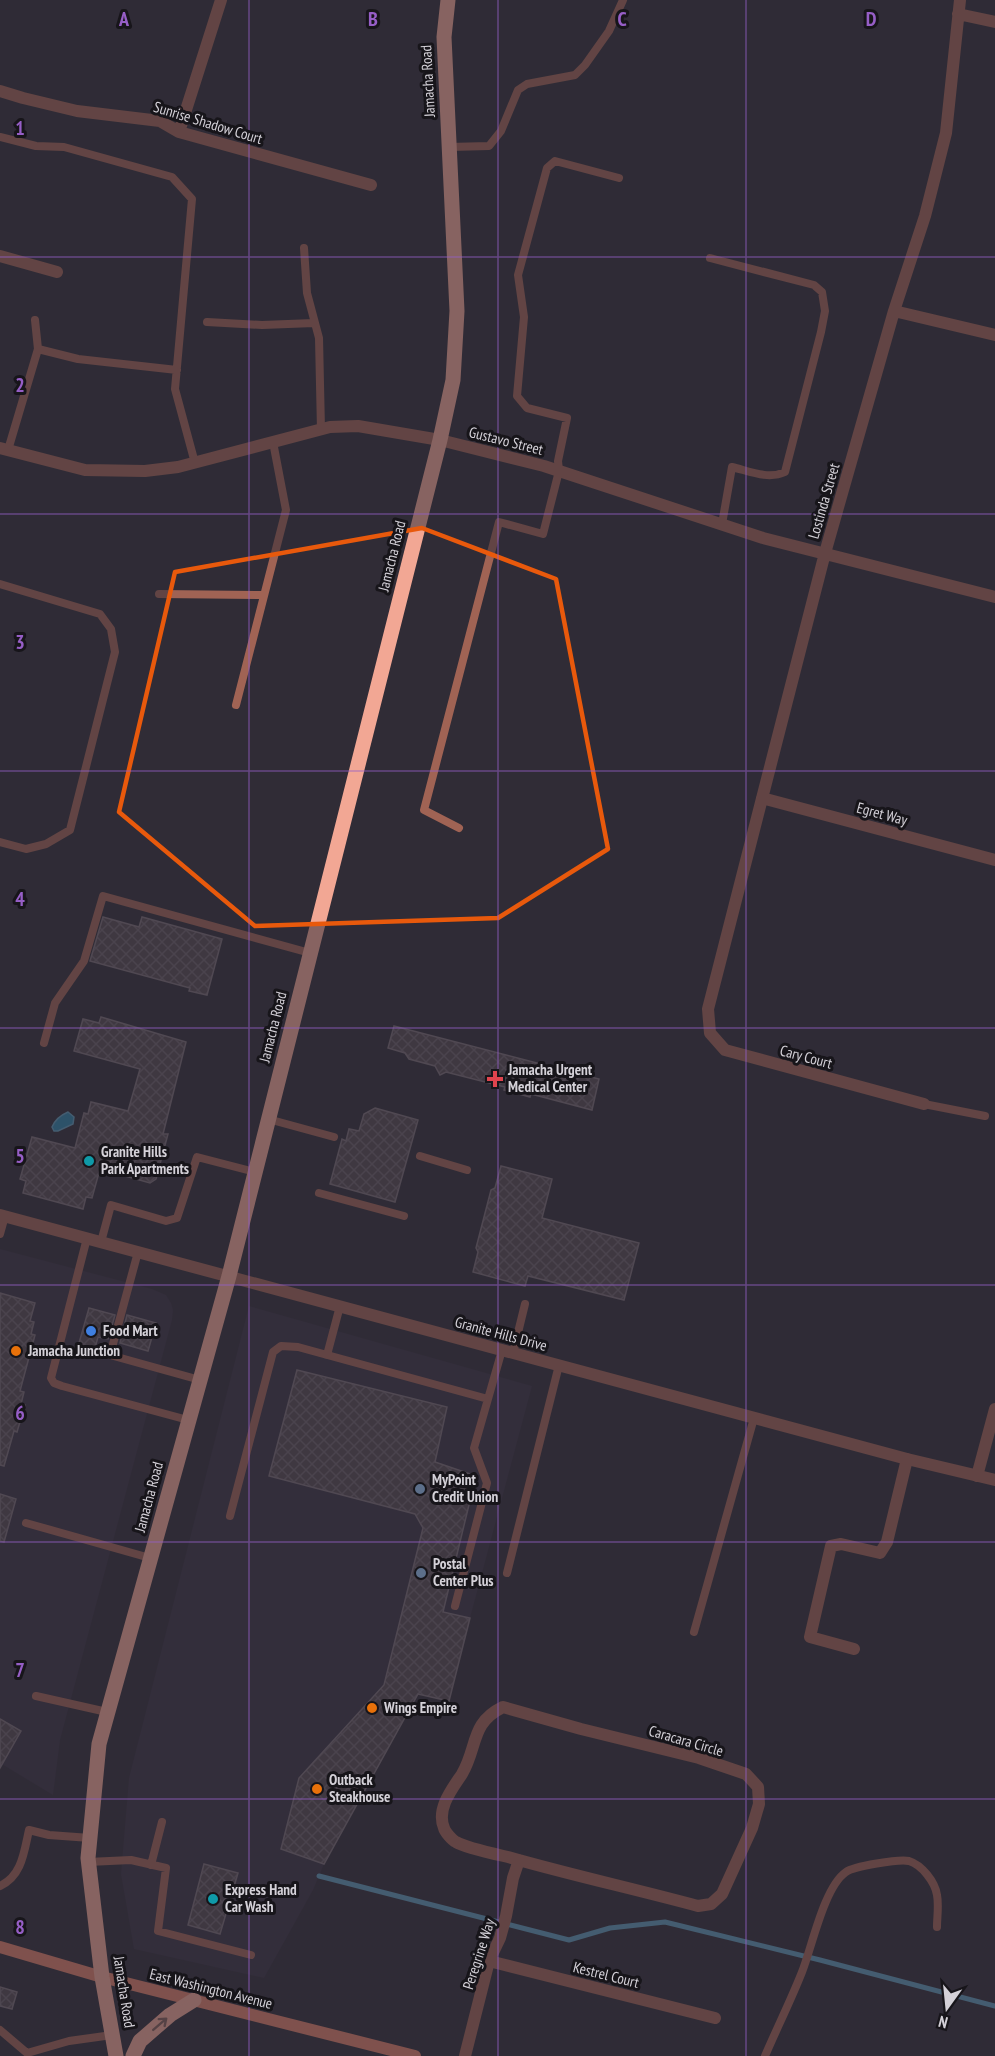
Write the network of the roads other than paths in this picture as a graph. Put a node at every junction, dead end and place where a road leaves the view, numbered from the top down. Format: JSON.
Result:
{"nodes":[{"id":1,"x":221,"y":0,"type":"edge"},
{"id":2,"x":448,"y":0,"type":"edge"},
{"id":3,"x":622,"y":0,"type":"edge"},
{"id":4,"x":960,"y":0,"type":"edge"},
{"id":5,"x":958,"y":14,"type":"junction"},
{"id":6,"x":995,"y":22,"type":"edge"},
{"id":7,"x":0,"y":91,"type":"edge"},
{"id":8,"x":179,"y":132,"type":"junction"},
{"id":9,"x":0,"y":137,"type":"edge"},
{"id":10,"x":449,"y":147,"type":"junction"},
{"id":11,"x":619,"y":178,"type":"dead end"},
{"id":12,"x":371,"y":185,"type":"dead end"},
{"id":13,"x":304,"y":248,"type":"dead end"},
{"id":14,"x":0,"y":256,"type":"edge"},
{"id":15,"x":710,"y":258,"type":"dead end"},
{"id":16,"x":57,"y":272,"type":"dead end"},
{"id":17,"x":894,"y":311,"type":"junction"},
{"id":18,"x":35,"y":320,"type":"dead end"},
{"id":19,"x":207,"y":322,"type":"dead end"},
{"id":20,"x":314,"y":323,"type":"junction"},
{"id":21,"x":995,"y":335,"type":"edge"},
{"id":22,"x":38,"y":349,"type":"junction"},
{"id":23,"x":177,"y":370,"type":"junction"},
{"id":24,"x":321,"y":430,"type":"junction"},
{"id":25,"x":440,"y":440,"type":"junction"},
{"id":26,"x":273,"y":442,"type":"junction"},
{"id":27,"x":4,"y":449,"type":"edge"},
{"id":28,"x":195,"y":463,"type":"junction"},
{"id":29,"x":559,"y":471,"type":"junction"},
{"id":30,"x":722,"y":524,"type":"junction"},
{"id":31,"x":825,"y":553,"type":"junction"},
{"id":32,"x":0,"y":584,"type":"edge"},
{"id":33,"x":159,"y":594,"type":"dead end"},
{"id":34,"x":264,"y":595,"type":"junction"},
{"id":35,"x":995,"y":597,"type":"edge"},
{"id":36,"x":236,"y":705,"type":"dead end"},
{"id":37,"x":762,"y":798,"type":"junction"},
{"id":38,"x":459,"y":828,"type":"dead end"},
{"id":39,"x":0,"y":842,"type":"edge"},
{"id":40,"x":995,"y":860,"type":"edge"},
{"id":41,"x":310,"y":953,"type":"junction"},
{"id":42,"x":708,"y":1009,"type":"joint"},
{"id":43,"x":44,"y":1043,"type":"dead end"},
{"id":44,"x":924,"y":1104,"type":"joint"},
{"id":45,"x":985,"y":1116,"type":"dead end"},
{"id":46,"x":268,"y":1119,"type":"junction"},
{"id":47,"x":334,"y":1137,"type":"dead end"},
{"id":48,"x":420,"y":1156,"type":"dead end"},
{"id":49,"x":467,"y":1170,"type":"dead end"},
{"id":50,"x":255,"y":1172,"type":"junction"},
{"id":51,"x":319,"y":1193,"type":"dead end"},
{"id":52,"x":2,"y":1216,"type":"edge"},
{"id":53,"x":404,"y":1216,"type":"dead end"},
{"id":54,"x":0,"y":1234,"type":"edge"},
{"id":55,"x":87,"y":1238,"type":"junction"},
{"id":56,"x":101,"y":1242,"type":"junction"},
{"id":57,"x":138,"y":1252,"type":"junction"},
{"id":58,"x":229,"y":1276,"type":"junction"},
{"id":59,"x":525,"y":1304,"type":"dead end"},
{"id":60,"x":340,"y":1306,"type":"junction"},
{"id":61,"x":507,"y":1351,"type":"junction"},
{"id":62,"x":327,"y":1355,"type":"junction"},
{"id":63,"x":559,"y":1365,"type":"junction"},
{"id":64,"x":200,"y":1380,"type":"junction"},
{"id":65,"x":488,"y":1399,"type":"junction"},
{"id":66,"x":995,"y":1408,"type":"edge"},
{"id":67,"x":754,"y":1418,"type":"junction"},
{"id":68,"x":189,"y":1420,"type":"junction"},
{"id":69,"x":907,"y":1459,"type":"junction"},
{"id":70,"x":978,"y":1476,"type":"junction"},
{"id":71,"x":995,"y":1480,"type":"edge"},
{"id":72,"x":230,"y":1516,"type":"dead end"},
{"id":73,"x":26,"y":1523,"type":"dead end"},
{"id":74,"x":150,"y":1558,"type":"junction"},
{"id":75,"x":507,"y":1573,"type":"dead end"},
{"id":76,"x":455,"y":1606,"type":"dead end"},
{"id":77,"x":694,"y":1632,"type":"dead end"},
{"id":78,"x":854,"y":1649,"type":"dead end"},
{"id":79,"x":36,"y":1696,"type":"dead end"},
{"id":80,"x":107,"y":1712,"type":"junction"},
{"id":81,"x":162,"y":1822,"type":"dead end"},
{"id":82,"x":90,"y":1838,"type":"junction"},
{"id":83,"x":519,"y":1860,"type":"junction"},
{"id":84,"x":88,"y":1862,"type":"junction"},
{"id":85,"x":151,"y":1865,"type":"junction"},
{"id":86,"x":0,"y":1886,"type":"edge"},
{"id":87,"x":937,"y":1928,"type":"dead end"},
{"id":88,"x":0,"y":1947,"type":"edge"},
{"id":89,"x":251,"y":1955,"type":"dead end"},
{"id":90,"x":489,"y":1961,"type":"junction"},
{"id":91,"x":102,"y":1977,"type":"junction"},
{"id":92,"x":194,"y":2000,"type":"junction"},
{"id":93,"x":715,"y":2018,"type":"dead end"},
{"id":94,"x":0,"y":2030,"type":"edge"},
{"id":95,"x":112,"y":2035,"type":"junction"},
{"id":96,"x":27,"y":2055,"type":"edge"},
{"id":97,"x":116,"y":2056,"type":"edge"},
{"id":98,"x":133,"y":2056,"type":"edge"},
{"id":99,"x":415,"y":2056,"type":"edge"},
{"id":100,"x":465,"y":2056,"type":"edge"},
{"id":101,"x":765,"y":2056,"type":"edge"}],
"edges":[{"from":1,"to":8,"type":"street"},
{"from":2,"to":10,"type":"main road","name":"Jamacha Road"},
{"from":3,"to":10,"type":"lane"},
{"from":4,"to":5,"type":"street","name":"Lostinda Street"},
{"from":5,"to":6,"type":"street"},
{"from":5,"to":17,"type":"street","name":"Lostinda Street"},
{"from":7,"to":8,"type":"street","name":"Sunrise Shadow Court"},
{"from":8,"to":12,"type":"street","name":"Sunrise Shadow Court"},
{"from":9,"to":23,"type":"lane"},
{"from":10,"to":25,"type":"main road","name":"Jamacha Road"},
{"from":11,"to":29,"type":"lane"},
{"from":13,"to":20,"type":"lane"},
{"from":14,"to":16,"type":"street"},
{"from":15,"to":30,"type":"lane"},
{"from":17,"to":21,"type":"street"},
{"from":17,"to":31,"type":"street","name":"Lostinda Street"},
{"from":18,"to":22,"type":"lane"},
{"from":19,"to":20,"type":"lane"},
{"from":20,"to":24,"type":"lane"},
{"from":22,"to":23,"type":"lane"},
{"from":22,"to":27,"type":"lane"},
{"from":23,"to":28,"type":"lane"},
{"from":24,"to":25,"type":"street","name":"Gustavo Street"},
{"from":24,"to":26,"type":"street","name":"Gustavo Street"},
{"from":25,"to":29,"type":"street","name":"Gustavo Street"},
{"from":25,"to":41,"type":"main road","name":"Jamacha Road"},
{"from":26,"to":28,"type":"street","name":"Gustavo Street"},
{"from":26,"to":34,"type":"lane"},
{"from":27,"to":28,"type":"street","name":"Gustavo Street"},
{"from":29,"to":30,"type":"street","name":"Gustavo Street"},
{"from":29,"to":38,"type":"lane"},
{"from":30,"to":31,"type":"street","name":"Gustavo Street"},
{"from":31,"to":35,"type":"street","name":"Gustavo Street"},
{"from":31,"to":37,"type":"street","name":"Lostinda Street"},
{"from":32,"to":39,"type":"lane"},
{"from":33,"to":34,"type":"lane"},
{"from":34,"to":36,"type":"lane"},
{"from":37,"to":40,"type":"street","name":"Egret Way"},
{"from":37,"to":42,"type":"street","name":"Lostinda Street"},
{"from":41,"to":43,"type":"lane"},
{"from":41,"to":46,"type":"main road","name":"Jamacha Road"},
{"from":42,"to":44,"type":"street","name":"Cary Court"},
{"from":44,"to":45,"type":"lane"},
{"from":46,"to":47,"type":"lane"},
{"from":46,"to":50,"type":"main road","name":"Jamacha Road"},
{"from":48,"to":49,"type":"lane"},
{"from":50,"to":56,"type":"lane"},
{"from":50,"to":58,"type":"main road","name":"Jamacha Road"},
{"from":51,"to":53,"type":"lane"},
{"from":52,"to":54,"type":"lane"},
{"from":52,"to":55,"type":"street","name":"Granite Hills Drive"},
{"from":55,"to":56,"type":"street","name":"Granite Hills Drive"},
{"from":55,"to":68,"type":"lane"},
{"from":56,"to":57,"type":"street","name":"Granite Hills Drive"},
{"from":57,"to":58,"type":"street","name":"Granite Hills Drive"},
{"from":57,"to":64,"type":"lane"},
{"from":58,"to":60,"type":"street","name":"Granite Hills Drive"},
{"from":58,"to":64,"type":"main road","name":"Jamacha Road"},
{"from":59,"to":61,"type":"lane"},
{"from":60,"to":61,"type":"street","name":"Granite Hills Drive"},
{"from":60,"to":62,"type":"lane"},
{"from":61,"to":63,"type":"street","name":"Granite Hills Drive"},
{"from":61,"to":65,"type":"lane"},
{"from":62,"to":65,"type":"lane"},
{"from":62,"to":72,"type":"lane"},
{"from":63,"to":67,"type":"street","name":"Granite Hills Drive"},
{"from":63,"to":75,"type":"lane"},
{"from":64,"to":68,"type":"main road","name":"Jamacha Road"},
{"from":65,"to":76,"type":"lane"},
{"from":66,"to":70,"type":"street"},
{"from":67,"to":69,"type":"street","name":"Granite Hills Drive"},
{"from":67,"to":77,"type":"lane"},
{"from":68,"to":74,"type":"main road","name":"Jamacha Road"},
{"from":69,"to":70,"type":"street","name":"Granite Hills Drive"},
{"from":69,"to":78,"type":"street"},
{"from":70,"to":71,"type":"street","name":"Granite Hills Drive"},
{"from":73,"to":74,"type":"lane"},
{"from":74,"to":80,"type":"main road","name":"Jamacha Road"},
{"from":79,"to":80,"type":"lane"},
{"from":80,"to":82,"type":"main road","name":"Jamacha Road"},
{"from":81,"to":85,"type":"lane"},
{"from":82,"to":84,"type":"main road","name":"Jamacha Road"},
{"from":82,"to":86,"type":"lane"},
{"from":83,"to":83,"type":"street","name":"Caracara Circle"},
{"from":83,"to":90,"type":"street","name":"Peregrine Way"},
{"from":84,"to":85,"type":"lane"},
{"from":84,"to":91,"type":"main road","name":"Jamacha Road"},
{"from":85,"to":89,"type":"lane"},
{"from":87,"to":101,"type":"lane"},
{"from":88,"to":91,"type":"main road","name":"East Washington Avenue"},
{"from":90,"to":93,"type":"street","name":"Kestrel Court"},
{"from":90,"to":100,"type":"street","name":"Peregrine Way"},
{"from":91,"to":92,"type":"main road","name":"East Washington Avenue"},
{"from":91,"to":95,"type":"main road","name":"Jamacha Road"},
{"from":98,"to":92,"type":"main road","one_way":true},
{"from":92,"to":99,"type":"main road","name":"East Washington Avenue"},
{"from":94,"to":96,"type":"lane"},
{"from":95,"to":96,"type":"lane"},
{"from":95,"to":97,"type":"main road","name":"Jamacha Road"}]}
